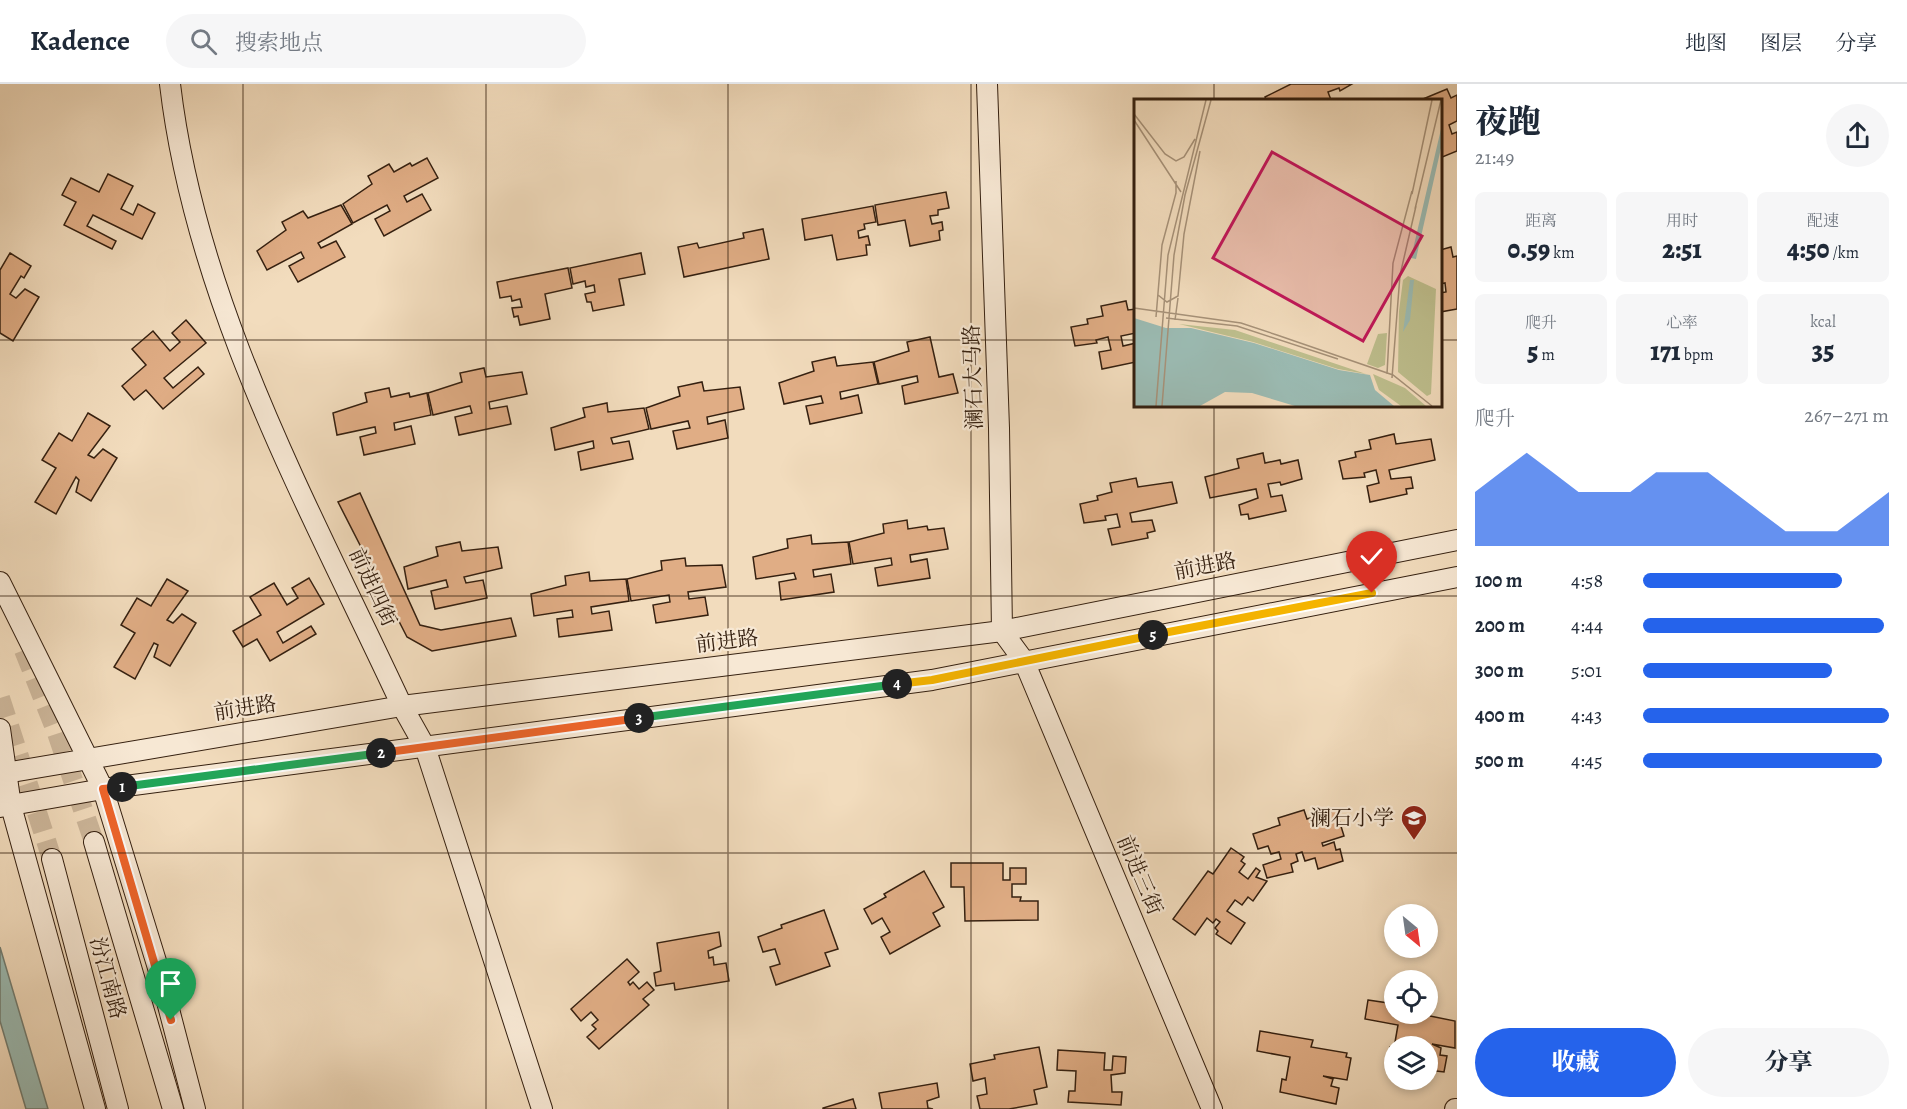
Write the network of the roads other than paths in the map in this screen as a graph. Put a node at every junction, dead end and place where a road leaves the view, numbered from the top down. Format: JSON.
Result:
{"nodes":[{"id":1,"x":170,"y":84,"type":"edge"},
{"id":2,"x":987,"y":84,"type":"edge"},
{"id":3,"x":1457,"y":540,"type":"edge"},
{"id":4,"x":1457,"y":577,"type":"edge"},
{"id":5,"x":0,"y":582,"type":"edge"},
{"id":6,"x":1002,"y":631,"type":"junction"},
{"id":7,"x":1024,"y":660,"type":"junction"},
{"id":8,"x":402,"y":706,"type":"junction"},
{"id":9,"x":0,"y":729,"type":"edge"},
{"id":10,"x":425,"y":747,"type":"junction"},
{"id":11,"x":89,"y":758,"type":"junction"},
{"id":12,"x":4,"y":773,"type":"edge"},
{"id":13,"x":103,"y":789,"type":"junction"},
{"id":14,"x":5,"y":806,"type":"edge"},
{"id":15,"x":94,"y":842,"type":"tunnel mouth"},
{"id":16,"x":52,"y":859,"type":"tunnel mouth"},
{"id":17,"x":95,"y":1109,"type":"edge"},
{"id":18,"x":118,"y":1109,"type":"edge"},
{"id":19,"x":173,"y":1109,"type":"edge"},
{"id":20,"x":195,"y":1109,"type":"edge"},
{"id":21,"x":542,"y":1109,"type":"edge"},
{"id":22,"x":1212,"y":1109,"type":"edge"}],
"edges":[{"from":1,"to":8,"type":"street","name":"前进四街"},
{"from":2,"to":6,"type":"street","name":"澜石大马路"},
{"from":3,"to":6,"type":"street","name":"前进路"},
{"from":4,"to":7,"type":"street"},
{"from":5,"to":11,"type":"street"},
{"from":6,"to":7,"type":"street"},
{"from":6,"to":8,"type":"street","name":"前进路"},
{"from":7,"to":10,"type":"street"},
{"from":7,"to":22,"type":"street","name":"前进三街"},
{"from":8,"to":10,"type":"street","name":"前进四街"},
{"from":8,"to":11,"type":"street","name":"前进路"},
{"from":9,"to":12,"type":"street"},
{"from":10,"to":13,"type":"street"},
{"from":10,"to":21,"type":"street","name":"前进四街"},
{"from":11,"to":12,"type":"street","name":"前进路"},
{"from":11,"to":13,"type":"street"},
{"from":12,"to":14,"type":"street"},
{"from":13,"to":14,"type":"street"},
{"from":13,"to":20,"type":"street"},
{"from":14,"to":17,"type":"street"},
{"from":15,"to":19,"type":"street","name":"汾江南路"},
{"from":16,"to":18,"type":"street","name":"汾江南路"}]}
